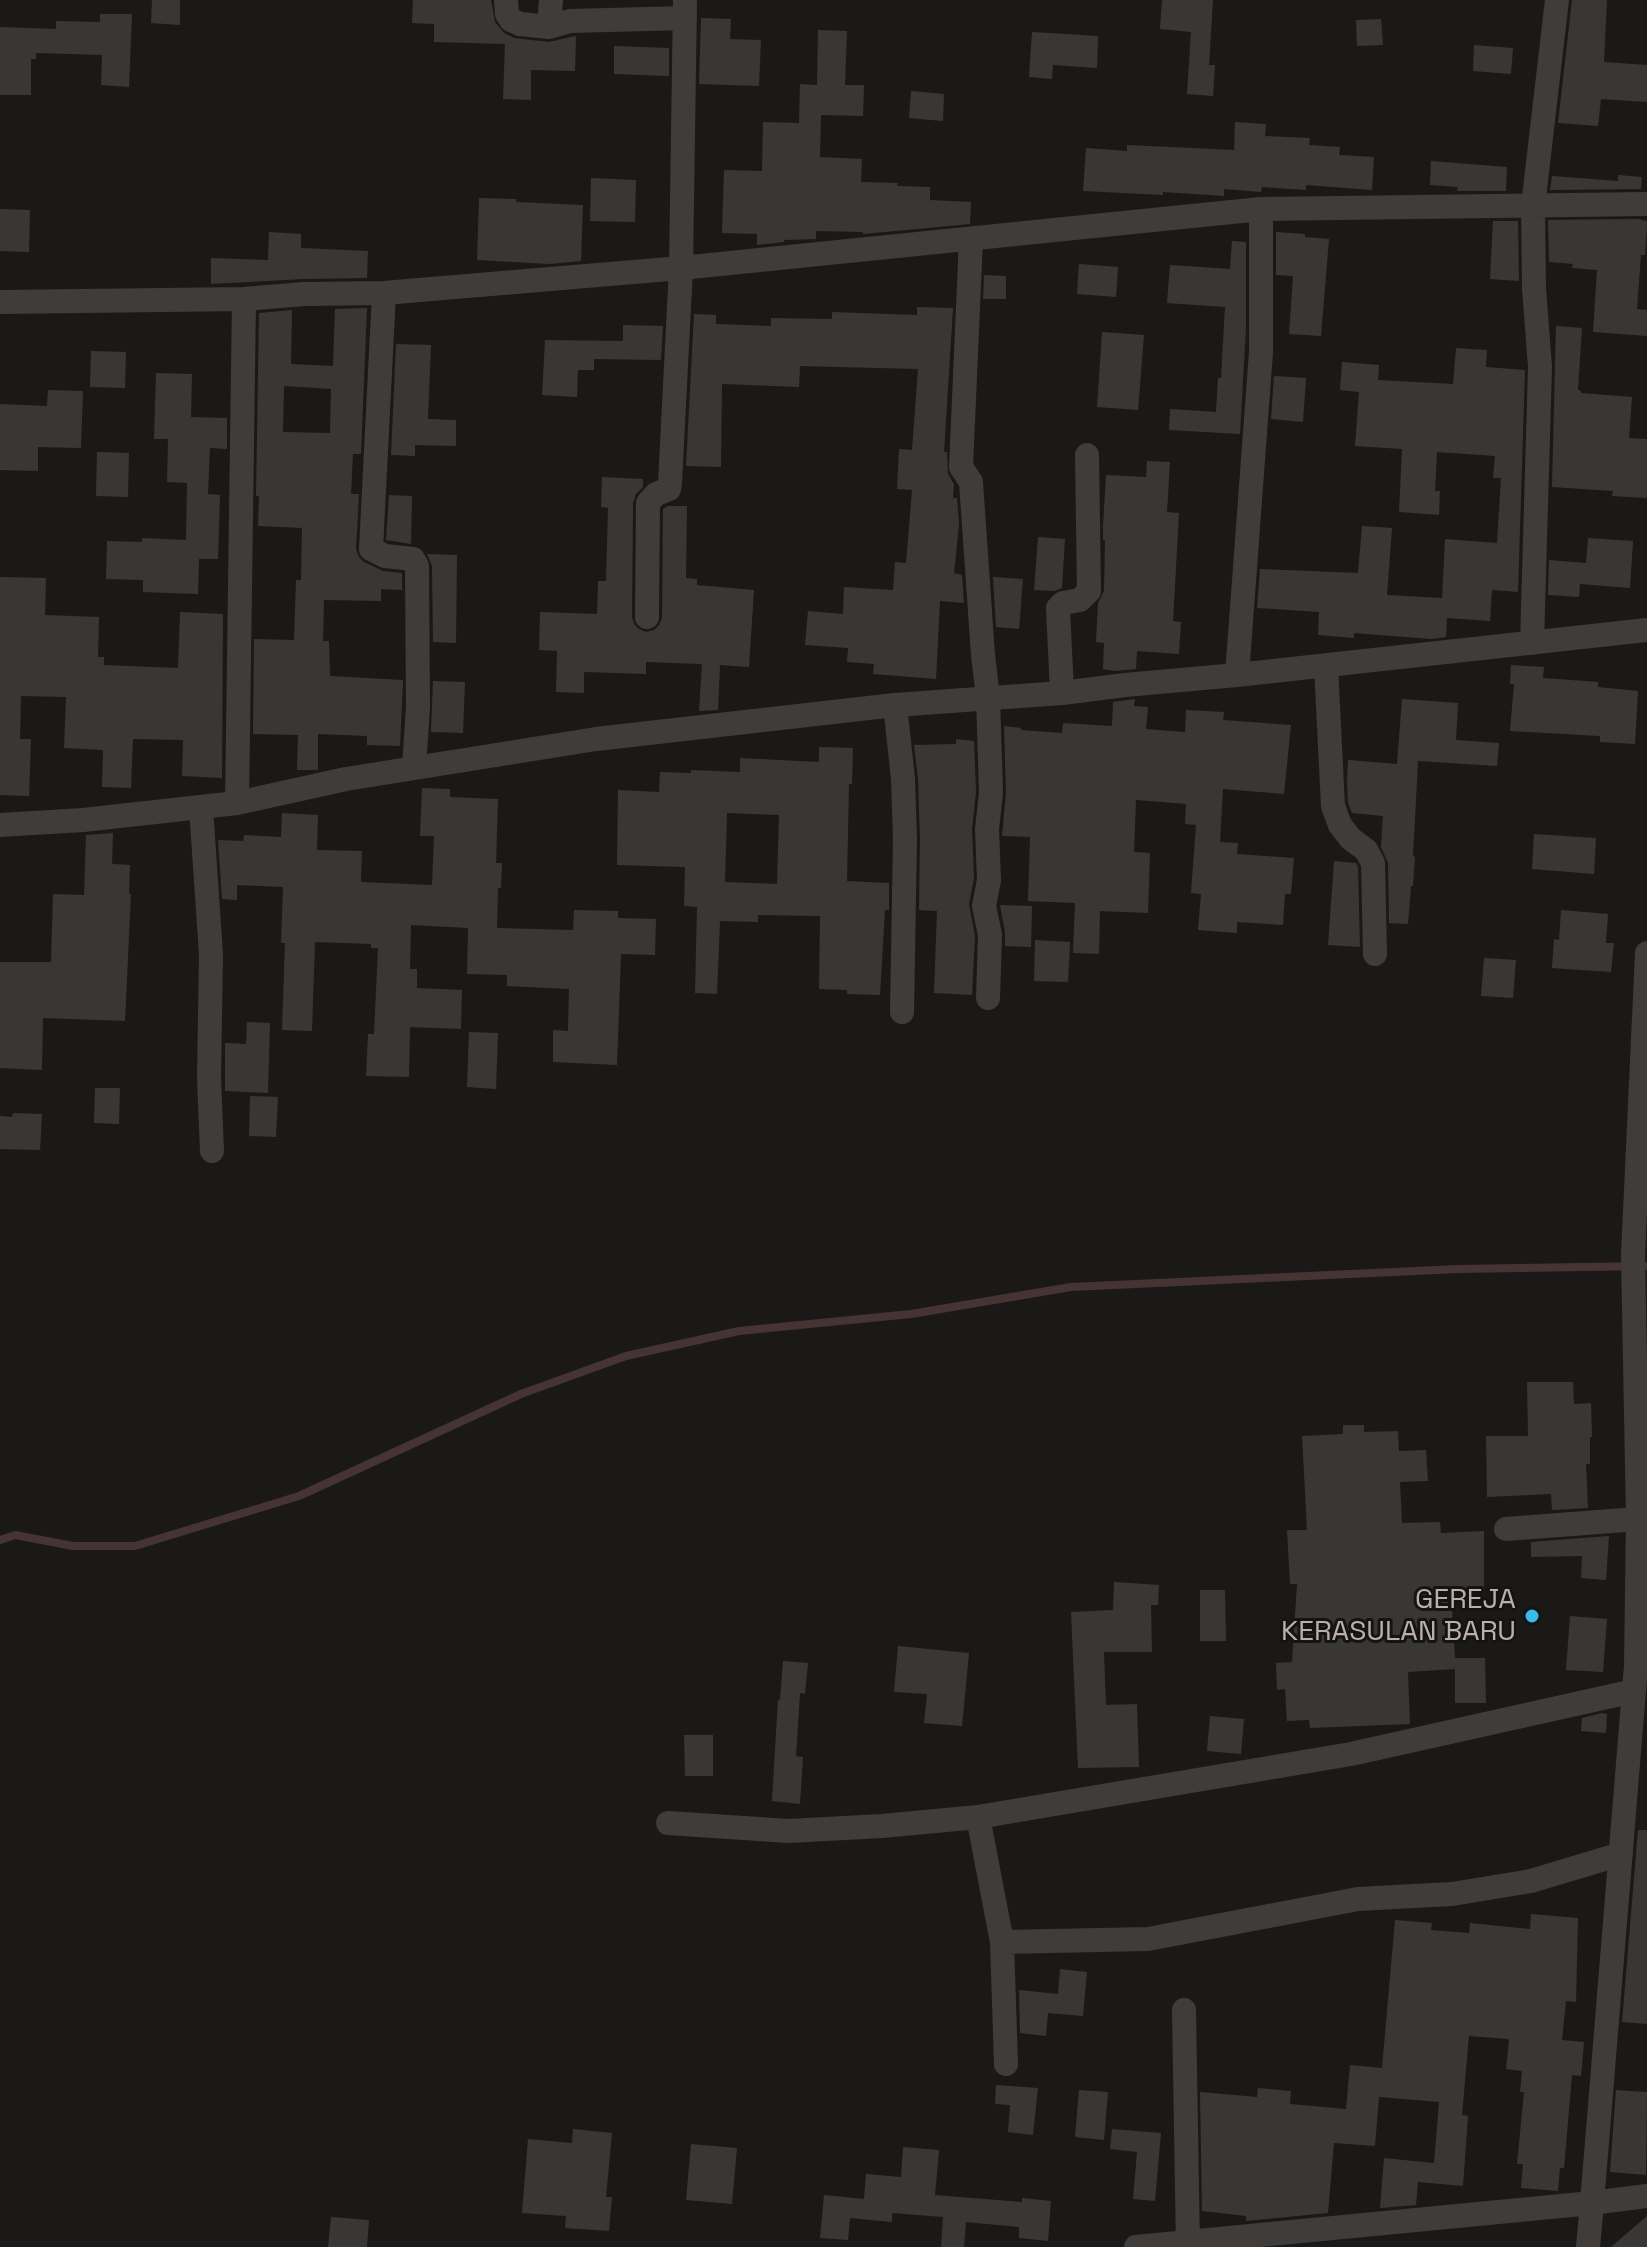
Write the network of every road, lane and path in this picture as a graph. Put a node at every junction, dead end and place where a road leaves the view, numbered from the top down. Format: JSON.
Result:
{"nodes":[{"id":1,"x":506,"y":0,"type":"edge"},
{"id":2,"x":551,"y":0,"type":"edge"},
{"id":3,"x":1557,"y":0,"type":"edge"},
{"id":4,"x":685,"y":9,"type":"edge"},
{"id":5,"x":549,"y":27,"type":"junction"},
{"id":6,"x":1647,"y":204,"type":"edge"},
{"id":7,"x":1533,"y":206,"type":"junction"},
{"id":8,"x":1261,"y":209,"type":"junction"},
{"id":9,"x":971,"y":239,"type":"junction"},
{"id":10,"x":681,"y":268,"type":"junction"},
{"id":11,"x":384,"y":293,"type":"junction"},
{"id":12,"x":244,"y":299,"type":"junction"},
{"id":13,"x":0,"y":302,"type":"edge"},
{"id":14,"x":1087,"y":455,"type":"dead end"},
{"id":15,"x":647,"y":617,"type":"dead end"},
{"id":16,"x":1647,"y":630,"type":"edge"},
{"id":17,"x":1532,"y":643,"type":"junction"},
{"id":18,"x":1326,"y":666,"type":"junction"},
{"id":19,"x":1237,"y":675,"type":"junction"},
{"id":20,"x":1062,"y":693,"type":"junction"},
{"id":21,"x":988,"y":697,"type":"junction"},
{"id":22,"x":895,"y":705,"type":"junction"},
{"id":23,"x":414,"y":767,"type":"junction"},
{"id":24,"x":237,"y":803,"type":"junction"},
{"id":25,"x":201,"y":808,"type":"junction"},
{"id":26,"x":0,"y":825,"type":"edge"},
{"id":27,"x":1647,"y":953,"type":"edge"},
{"id":28,"x":1375,"y":954,"type":"dead end"},
{"id":29,"x":988,"y":998,"type":"dead end"},
{"id":30,"x":902,"y":1012,"type":"dead end"},
{"id":31,"x":212,"y":1151,"type":"dead end"},
{"id":32,"x":1638,"y":1519,"type":"junction"},
{"id":33,"x":1506,"y":1529,"type":"dead end"},
{"id":34,"x":1642,"y":1664,"type":"edge"},
{"id":35,"x":1634,"y":1691,"type":"junction"},
{"id":36,"x":1639,"y":1719,"type":"edge"},
{"id":37,"x":978,"y":1817,"type":"junction"},
{"id":38,"x":668,"y":1823,"type":"dead end"},
{"id":39,"x":1621,"y":1854,"type":"junction"},
{"id":40,"x":1002,"y":1942,"type":"junction"},
{"id":41,"x":1184,"y":2010,"type":"dead end"},
{"id":42,"x":1006,"y":2064,"type":"dead end"},
{"id":43,"x":1647,"y":2196,"type":"edge"},
{"id":44,"x":1592,"y":2203,"type":"junction"},
{"id":45,"x":1292,"y":2239,"type":"edge"},
{"id":46,"x":1188,"y":2244,"type":"edge"},
{"id":47,"x":1136,"y":2247,"type":"edge"},
{"id":48,"x":1588,"y":2247,"type":"edge"}],
"edges":[{"from":1,"to":5,"type":"street"},
{"from":2,"to":5,"type":"street"},
{"from":3,"to":7,"type":"street"},
{"from":4,"to":5,"type":"street"},
{"from":4,"to":10,"type":"street"},
{"from":6,"to":7,"type":"street"},
{"from":7,"to":8,"type":"street"},
{"from":7,"to":17,"type":"street"},
{"from":8,"to":9,"type":"street"},
{"from":8,"to":19,"type":"street"},
{"from":9,"to":10,"type":"street"},
{"from":9,"to":21,"type":"street"},
{"from":10,"to":11,"type":"street"},
{"from":10,"to":15,"type":"street"},
{"from":11,"to":12,"type":"street"},
{"from":11,"to":23,"type":"street"},
{"from":12,"to":13,"type":"street"},
{"from":12,"to":24,"type":"street"},
{"from":14,"to":20,"type":"street"},
{"from":16,"to":17,"type":"street"},
{"from":17,"to":18,"type":"street"},
{"from":18,"to":19,"type":"street"},
{"from":18,"to":28,"type":"street"},
{"from":19,"to":20,"type":"street"},
{"from":20,"to":21,"type":"street"},
{"from":21,"to":22,"type":"street"},
{"from":21,"to":29,"type":"street"},
{"from":22,"to":23,"type":"street"},
{"from":22,"to":30,"type":"street"},
{"from":23,"to":24,"type":"street"},
{"from":24,"to":25,"type":"street"},
{"from":25,"to":26,"type":"street"},
{"from":25,"to":31,"type":"street"},
{"from":27,"to":32,"type":"street"},
{"from":32,"to":33,"type":"street"},
{"from":32,"to":34,"type":"street"},
{"from":34,"to":35,"type":"street"},
{"from":35,"to":36,"type":"street"},
{"from":35,"to":37,"type":"street"},
{"from":36,"to":39,"type":"street"},
{"from":37,"to":38,"type":"street"},
{"from":37,"to":40,"type":"street"},
{"from":39,"to":40,"type":"street"},
{"from":39,"to":44,"type":"street"},
{"from":40,"to":42,"type":"street"},
{"from":41,"to":46,"type":"street"},
{"from":43,"to":44,"type":"street"},
{"from":44,"to":45,"type":"street"},
{"from":44,"to":48,"type":"street"},
{"from":45,"to":46,"type":"street"},
{"from":46,"to":47,"type":"street"}]}
